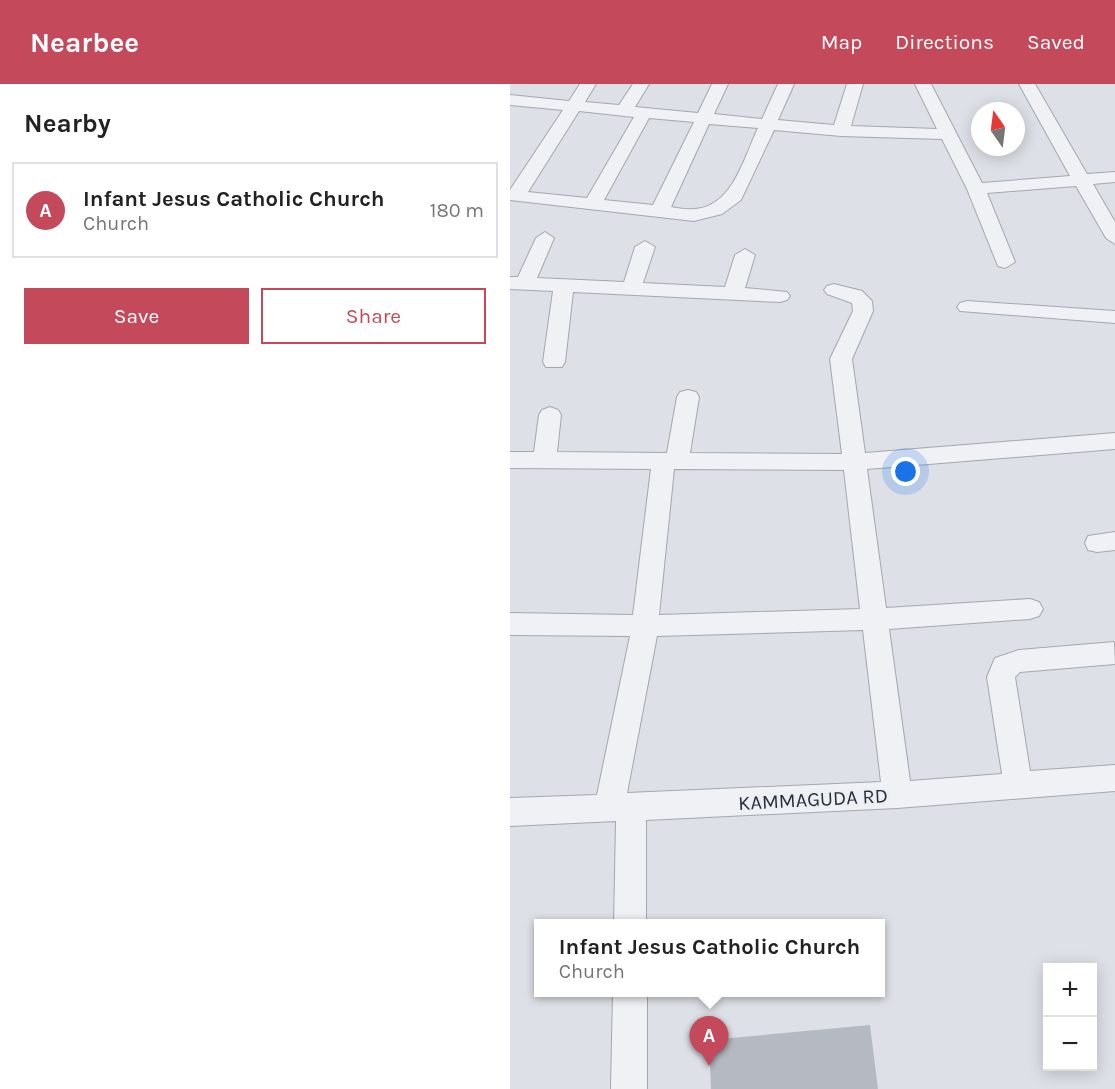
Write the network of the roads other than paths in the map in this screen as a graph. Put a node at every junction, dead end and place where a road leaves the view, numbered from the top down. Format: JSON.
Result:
{"nodes":[{"id":1,"x":588,"y":84,"type":"edge"},
{"id":2,"x":641,"y":84,"type":"edge"},
{"id":3,"x":720,"y":84,"type":"edge"},
{"id":4,"x":786,"y":84,"type":"edge"},
{"id":5,"x":855,"y":84,"type":"edge"},
{"id":6,"x":923,"y":84,"type":"edge"},
{"id":7,"x":1027,"y":84,"type":"edge"},
{"id":8,"x":510,"y":100,"type":"edge"},
{"id":9,"x":574,"y":105,"type":"junction"},
{"id":10,"x":624,"y":111,"type":"junction"},
{"id":11,"x":644,"y":113,"type":"junction"},
{"id":12,"x":702,"y":118,"type":"junction"},
{"id":13,"x":766,"y":124,"type":"junction"},
{"id":14,"x":841,"y":131,"type":"junction"},
{"id":15,"x":948,"y":134,"type":"junction"},
{"id":16,"x":1115,"y":177,"type":"edge"},
{"id":17,"x":1082,"y":178,"type":"junction"},
{"id":18,"x":975,"y":189,"type":"junction"},
{"id":19,"x":513,"y":195,"type":"edge"},
{"id":20,"x":593,"y":204,"type":"junction"},
{"id":21,"x":660,"y":210,"type":"junction"},
{"id":22,"x":545,"y":238,"type":"dead end"},
{"id":23,"x":1115,"y":238,"type":"edge"},
{"id":24,"x":645,"y":248,"type":"dead end"},
{"id":25,"x":745,"y":255,"type":"dead end"},
{"id":26,"x":1005,"y":262,"type":"dead end"},
{"id":27,"x":518,"y":283,"type":"edge"},
{"id":28,"x":564,"y":285,"type":"junction"},
{"id":29,"x":632,"y":288,"type":"junction"},
{"id":30,"x":834,"y":290,"type":"dead end"},
{"id":31,"x":733,"y":294,"type":"junction"},
{"id":32,"x":780,"y":297,"type":"dead end"},
{"id":33,"x":967,"y":307,"type":"dead end"},
{"id":34,"x":1115,"y":317,"type":"edge"},
{"id":35,"x":554,"y":362,"type":"dead end"},
{"id":36,"x":688,"y":397,"type":"dead end"},
{"id":37,"x":550,"y":415,"type":"dead end"},
{"id":38,"x":1115,"y":441,"type":"edge"},
{"id":39,"x":510,"y":460,"type":"edge"},
{"id":40,"x":544,"y":460,"type":"junction"},
{"id":41,"x":670,"y":461,"type":"junction"},
{"id":42,"x":854,"y":462,"type":"junction"},
{"id":43,"x":1030,"y":609,"type":"dead end"},
{"id":44,"x":876,"y":621,"type":"junction"},
{"id":45,"x":510,"y":624,"type":"edge"},
{"id":46,"x":645,"y":628,"type":"junction"},
{"id":47,"x":1114,"y":653,"type":"edge"},
{"id":48,"x":1115,"y":778,"type":"edge"},
{"id":49,"x":1018,"y":785,"type":"junction"},
{"id":50,"x":897,"y":795,"type":"junction"},
{"id":51,"x":620,"y":808,"type":"junction"},
{"id":52,"x":510,"y":812,"type":"edge"},
{"id":53,"x":630,"y":919,"type":"edge"},
{"id":54,"x":630,"y":997,"type":"edge"},
{"id":55,"x":629,"y":1089,"type":"edge"}],
"edges":[{"from":1,"to":9,"type":"street"},
{"from":2,"to":10,"type":"street"},
{"from":3,"to":12,"type":"street"},
{"from":4,"to":13,"type":"street"},
{"from":5,"to":14,"type":"street"},
{"from":6,"to":15,"type":"street"},
{"from":7,"to":17,"type":"street"},
{"from":8,"to":9,"type":"street"},
{"from":9,"to":10,"type":"street"},
{"from":9,"to":19,"type":"street"},
{"from":10,"to":11,"type":"street"},
{"from":11,"to":12,"type":"street"},
{"from":11,"to":20,"type":"street"},
{"from":12,"to":13,"type":"street"},
{"from":12,"to":21,"type":"street"},
{"from":13,"to":14,"type":"street"},
{"from":13,"to":21,"type":"street"},
{"from":14,"to":15,"type":"street"},
{"from":15,"to":18,"type":"street"},
{"from":16,"to":17,"type":"street"},
{"from":17,"to":18,"type":"street"},
{"from":17,"to":23,"type":"street"},
{"from":18,"to":26,"type":"street"},
{"from":19,"to":20,"type":"street"},
{"from":20,"to":21,"type":"street"},
{"from":22,"to":27,"type":"street"},
{"from":24,"to":29,"type":"street"},
{"from":25,"to":31,"type":"street"},
{"from":27,"to":28,"type":"street"},
{"from":28,"to":29,"type":"street"},
{"from":28,"to":35,"type":"street"},
{"from":29,"to":31,"type":"street"},
{"from":30,"to":42,"type":"street"},
{"from":31,"to":32,"type":"street"},
{"from":33,"to":34,"type":"street"},
{"from":36,"to":41,"type":"street"},
{"from":37,"to":40,"type":"street"},
{"from":38,"to":42,"type":"street"},
{"from":39,"to":40,"type":"street"},
{"from":40,"to":41,"type":"street"},
{"from":41,"to":42,"type":"street"},
{"from":41,"to":46,"type":"street"},
{"from":42,"to":44,"type":"street"},
{"from":43,"to":44,"type":"street"},
{"from":44,"to":46,"type":"street"},
{"from":44,"to":50,"type":"street"},
{"from":45,"to":46,"type":"street"},
{"from":46,"to":51,"type":"street"},
{"from":47,"to":49,"type":"street"},
{"from":48,"to":49,"type":"street","name":"KAMMAGUDA RD"},
{"from":49,"to":50,"type":"street","name":"KAMMAGUDA RD"},
{"from":50,"to":51,"type":"street","name":"KAMMAGUDA RD"},
{"from":51,"to":52,"type":"street","name":"KAMMAGUDA RD"},
{"from":51,"to":53,"type":"street"},
{"from":54,"to":55,"type":"street"}]}
